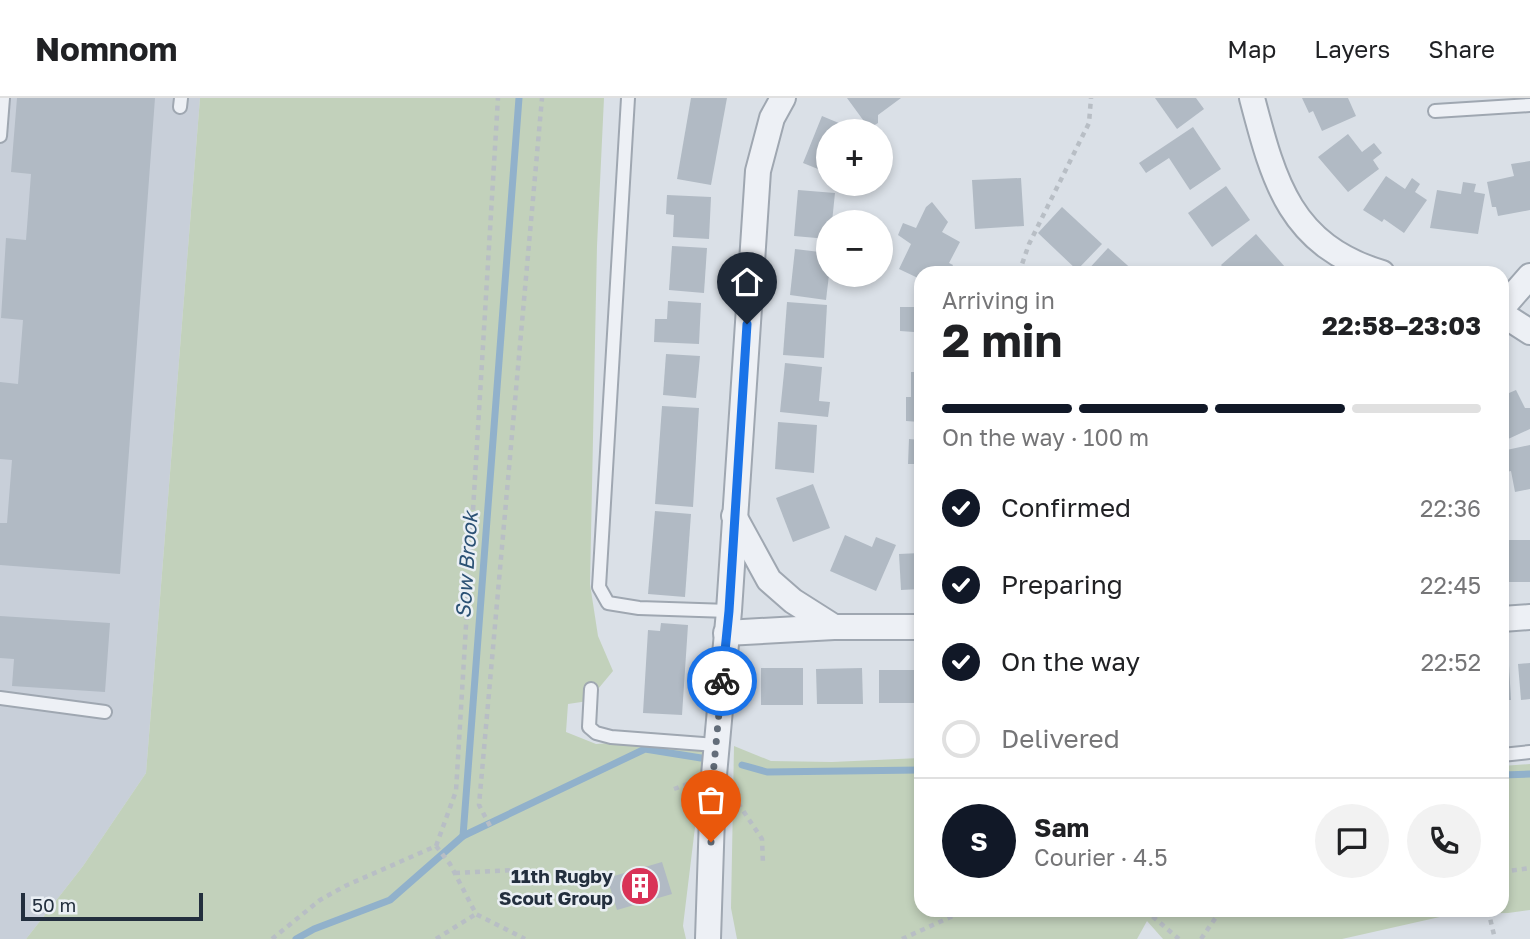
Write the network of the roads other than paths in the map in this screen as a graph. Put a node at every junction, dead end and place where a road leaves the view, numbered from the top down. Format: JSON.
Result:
{"nodes":[{"id":1,"x":3,"y":98,"type":"edge"},
{"id":2,"x":628,"y":98,"type":"edge"},
{"id":3,"x":783,"y":98,"type":"edge"},
{"id":4,"x":1251,"y":98,"type":"edge"},
{"id":5,"x":1530,"y":105,"type":"edge"},
{"id":6,"x":1435,"y":111,"type":"dead end"},
{"id":7,"x":0,"y":136,"type":"edge"},
{"id":8,"x":1360,"y":266,"type":"edge"},
{"id":9,"x":1530,"y":276,"type":"edge"},
{"id":10,"x":1509,"y":300,"type":"edge"},
{"id":11,"x":1509,"y":318,"type":"edge"},
{"id":12,"x":1530,"y":332,"type":"edge"},
{"id":13,"x":734,"y":515,"type":"junction"},
{"id":14,"x":1530,"y":617,"type":"edge"},
{"id":15,"x":1509,"y":618,"type":"edge"},
{"id":16,"x":727,"y":622,"type":"junction"},
{"id":17,"x":834,"y":627,"type":"junction"},
{"id":18,"x":914,"y":627,"type":"edge"},
{"id":19,"x":591,"y":689,"type":"dead end"},
{"id":20,"x":0,"y":698,"type":"edge"},
{"id":21,"x":105,"y":712,"type":"dead end"},
{"id":22,"x":716,"y":745,"type":"junction"},
{"id":23,"x":1530,"y":752,"type":"edge"},
{"id":24,"x":1509,"y":754,"type":"edge"},
{"id":25,"x":708,"y":939,"type":"edge"}],
"edges":[{"from":1,"to":7,"type":"lane"},
{"from":2,"to":16,"type":"lane"},
{"from":3,"to":13,"type":"street"},
{"from":4,"to":8,"type":"street"},
{"from":5,"to":6,"type":"lane"},
{"from":9,"to":10,"type":"street"},
{"from":11,"to":12,"type":"street"},
{"from":13,"to":16,"type":"street"},
{"from":13,"to":17,"type":"street"},
{"from":14,"to":15,"type":"street"},
{"from":16,"to":17,"type":"street"},
{"from":16,"to":22,"type":"street"},
{"from":17,"to":18,"type":"street"},
{"from":19,"to":22,"type":"lane"},
{"from":20,"to":21,"type":"lane"},
{"from":22,"to":25,"type":"street"},
{"from":23,"to":24,"type":"lane"}]}
